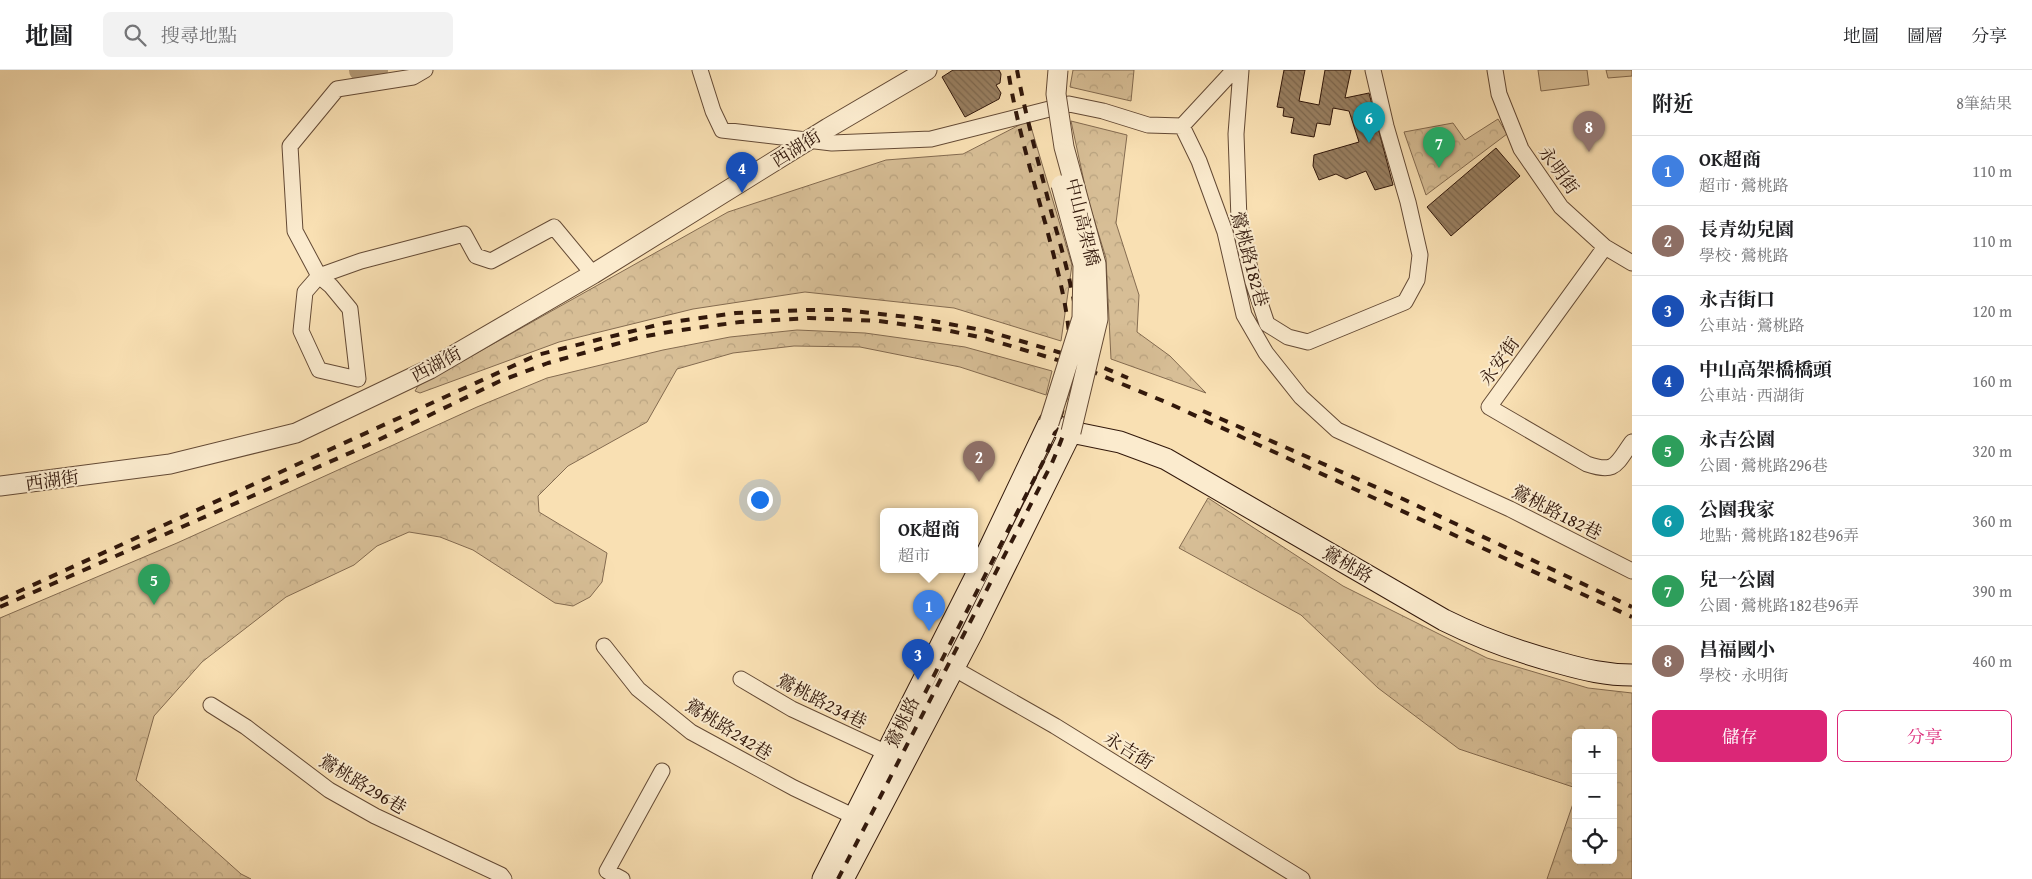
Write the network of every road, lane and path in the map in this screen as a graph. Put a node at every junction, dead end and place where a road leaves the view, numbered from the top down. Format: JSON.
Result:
{"nodes":[{"id":1,"x":425,"y":70,"type":"edge"},
{"id":2,"x":700,"y":70,"type":"edge"},
{"id":3,"x":927,"y":70,"type":"edge"},
{"id":4,"x":1048,"y":70,"type":"edge"},
{"id":5,"x":1058,"y":70,"type":"edge"},
{"id":6,"x":1234,"y":70,"type":"edge"},
{"id":7,"x":1241,"y":70,"type":"edge"},
{"id":8,"x":1372,"y":70,"type":"edge"},
{"id":9,"x":1495,"y":70,"type":"edge"},
{"id":10,"x":1182,"y":126,"type":"junction"},
{"id":11,"x":809,"y":140,"type":"junction"},
{"id":12,"x":1605,"y":247,"type":"junction"},
{"id":13,"x":1632,"y":263,"type":"edge"},
{"id":14,"x":593,"y":274,"type":"junction"},
{"id":15,"x":319,"y":276,"type":"junction"},
{"id":16,"x":1049,"y":423,"type":"junction"},
{"id":17,"x":1071,"y":432,"type":"junction"},
{"id":18,"x":1632,"y":442,"type":"edge"},
{"id":19,"x":0,"y":486,"type":"edge"},
{"id":20,"x":1632,"y":571,"type":"edge"},
{"id":21,"x":604,"y":646,"type":"dead end"},
{"id":22,"x":943,"y":662,"type":"junction"},
{"id":23,"x":1632,"y":675,"type":"edge"},
{"id":24,"x":741,"y":679,"type":"dead end"},
{"id":25,"x":211,"y":705,"type":"dead end"},
{"id":26,"x":887,"y":753,"type":"junction"},
{"id":27,"x":662,"y":771,"type":"dead end"},
{"id":28,"x":855,"y":817,"type":"junction"},
{"id":29,"x":504,"y":879,"type":"edge"},
{"id":30,"x":622,"y":879,"type":"edge"},
{"id":31,"x":823,"y":879,"type":"edge"},
{"id":32,"x":843,"y":879,"type":"edge"},
{"id":33,"x":1302,"y":879,"type":"edge"}],
"edges":[{"from":1,"to":15,"type":"street"},
{"from":2,"to":11,"type":"street"},
{"from":3,"to":11,"type":"street","name":"西湖街"},
{"from":4,"to":16,"type":"street","name":"中山高架橋","bridge":true},
{"from":5,"to":17,"type":"street","name":"中山高架橋","bridge":true},
{"from":6,"to":10,"type":"street"},
{"from":7,"to":8,"type":"street"},
{"from":9,"to":12,"type":"street","name":"永明街"},
{"from":10,"to":11,"type":"street"},
{"from":10,"to":20,"type":"street","name":"鶯桃路182巷"},
{"from":11,"to":14,"type":"street","name":"西湖街"},
{"from":12,"to":13,"type":"street","name":"永明街"},
{"from":12,"to":18,"type":"street","name":"永安街"},
{"from":14,"to":15,"type":"street"},
{"from":14,"to":19,"type":"street","name":"西湖街"},
{"from":15,"to":15,"type":"street"},
{"from":16,"to":17,"type":"main road","name":"鶯桃路"},
{"from":16,"to":22,"type":"main road","name":"鶯桃路"},
{"from":17,"to":22,"type":"main road","name":"鶯桃路"},
{"from":17,"to":23,"type":"main road","name":"鶯桃路"},
{"from":21,"to":28,"type":"street","name":"鶯桃路242巷"},
{"from":22,"to":26,"type":"main road","name":"鶯桃路"},
{"from":22,"to":32,"type":"main road","name":"鶯桃路"},
{"from":22,"to":33,"type":"street","name":"永吉街"},
{"from":24,"to":26,"type":"street","name":"鶯桃路234巷"},
{"from":25,"to":29,"type":"street","name":"鶯桃路296巷"},
{"from":26,"to":28,"type":"main road","name":"鶯桃路"},
{"from":27,"to":30,"type":"street"},
{"from":28,"to":31,"type":"main road","name":"鶯桃路"}]}
